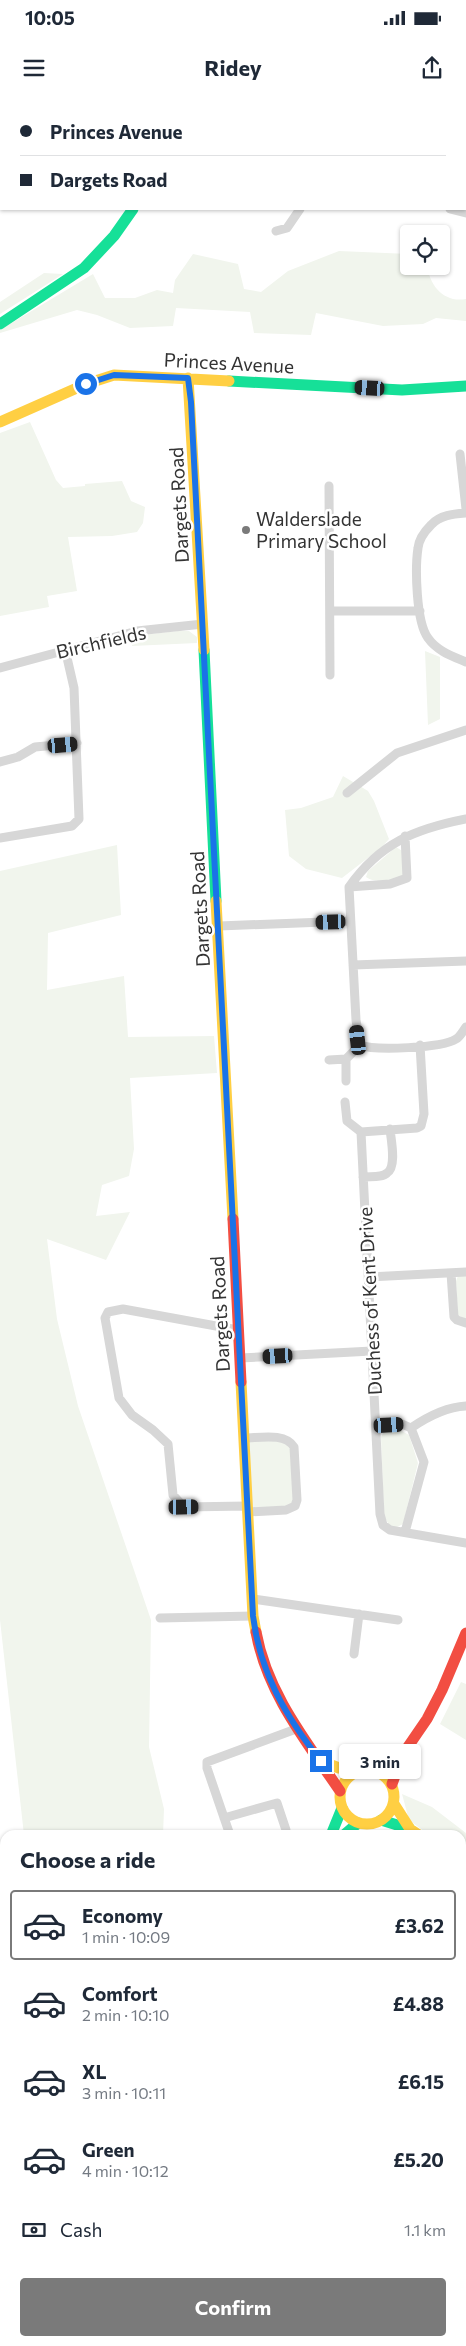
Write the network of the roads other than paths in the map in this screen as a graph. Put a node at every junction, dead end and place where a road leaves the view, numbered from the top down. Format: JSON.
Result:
{"nodes":[{"id":1,"x":132,"y":210,"type":"edge"},
{"id":2,"x":299,"y":210,"type":"edge"},
{"id":3,"x":276,"y":231,"type":"dead end"},
{"id":4,"x":0,"y":324,"type":"edge"},
{"id":5,"x":188,"y":378,"type":"junction"},
{"id":6,"x":466,"y":386,"type":"edge"},
{"id":7,"x":0,"y":422,"type":"edge"},
{"id":8,"x":460,"y":454,"type":"dead end"},
{"id":9,"x":329,"y":486,"type":"dead end"},
{"id":10,"x":466,"y":511,"type":"edge"},
{"id":11,"x":420,"y":610,"type":"junction"},
{"id":12,"x":330,"y":611,"type":"junction"},
{"id":13,"x":203,"y":624,"type":"junction"},
{"id":14,"x":65,"y":649,"type":"junction"},
{"id":15,"x":466,"y":662,"type":"edge"},
{"id":16,"x":0,"y":668,"type":"edge"},
{"id":17,"x":330,"y":675,"type":"dead end"},
{"id":18,"x":466,"y":730,"type":"edge"},
{"id":19,"x":76,"y":744,"type":"junction"},
{"id":20,"x":0,"y":762,"type":"edge"},
{"id":21,"x":347,"y":793,"type":"dead end"},
{"id":22,"x":466,"y":818,"type":"edge"},
{"id":23,"x":405,"y":836,"type":"junction"},
{"id":24,"x":0,"y":838,"type":"edge"},
{"id":25,"x":349,"y":887,"type":"junction"},
{"id":26,"x":350,"y":921,"type":"junction"},
{"id":27,"x":219,"y":926,"type":"junction"},
{"id":28,"x":466,"y":961,"type":"edge"},
{"id":29,"x":353,"y":965,"type":"junction"},
{"id":30,"x":466,"y":1027,"type":"edge"},
{"id":31,"x":360,"y":1045,"type":"junction"},
{"id":32,"x":420,"y":1046,"type":"junction"},
{"id":33,"x":346,"y":1059,"type":"junction"},
{"id":34,"x":329,"y":1060,"type":"dead end"},
{"id":35,"x":346,"y":1081,"type":"dead end"},
{"id":36,"x":345,"y":1102,"type":"dead end"},
{"id":37,"x":390,"y":1129,"type":"junction"},
{"id":38,"x":361,"y":1132,"type":"junction"},
{"id":39,"x":363,"y":1177,"type":"junction"},
{"id":40,"x":466,"y":1272,"type":"edge"},
{"id":41,"x":451,"y":1273,"type":"junction"},
{"id":42,"x":369,"y":1278,"type":"junction"},
{"id":43,"x":466,"y":1323,"type":"edge"},
{"id":44,"x":238,"y":1330,"type":"junction"},
{"id":45,"x":372,"y":1352,"type":"junction"},
{"id":46,"x":240,"y":1358,"type":"junction"},
{"id":47,"x":466,"y":1406,"type":"edge"},
{"id":48,"x":376,"y":1426,"type":"junction"},
{"id":49,"x":410,"y":1428,"type":"junction"},
{"id":50,"x":244,"y":1438,"type":"junction"},
{"id":51,"x":247,"y":1509,"type":"junction"},
{"id":52,"x":405,"y":1532,"type":"junction"},
{"id":53,"x":466,"y":1543,"type":"edge"},
{"id":54,"x":253,"y":1598,"type":"junction"},
{"id":55,"x":359,"y":1614,"type":"junction"},
{"id":56,"x":253,"y":1616,"type":"junction"},
{"id":57,"x":160,"y":1618,"type":"dead end"},
{"id":58,"x":398,"y":1620,"type":"dead end"},
{"id":59,"x":466,"y":1633,"type":"edge"},
{"id":60,"x":354,"y":1654,"type":"dead end"},
{"id":61,"x":296,"y":1728,"type":"junction"},
{"id":62,"x":403,"y":1754,"type":"junction"},
{"id":63,"x":321,"y":1761,"type":"junction"},
{"id":64,"x":373,"y":1770,"type":"junction"},
{"id":65,"x":357,"y":1771,"type":"junction"},
{"id":66,"x":392,"y":1784,"type":"junction"},
{"id":67,"x":340,"y":1792,"type":"junction"},
{"id":68,"x":394,"y":1804,"type":"junction"},
{"id":69,"x":342,"y":1808,"type":"junction"},
{"id":70,"x":224,"y":1818,"type":"junction"},
{"id":71,"x":381,"y":1820,"type":"junction"},
{"id":72,"x":358,"y":1823,"type":"junction"},
{"id":73,"x":228,"y":1830,"type":"edge"},
{"id":74,"x":286,"y":1830,"type":"dead end"},
{"id":75,"x":333,"y":1830,"type":"edge"},
{"id":76,"x":350,"y":1830,"type":"edge"},
{"id":77,"x":408,"y":1830,"type":"edge"},
{"id":78,"x":413,"y":1830,"type":"edge"}],
"edges":[{"from":1,"to":4,"type":"street"},
{"from":2,"to":3,"type":"street"},
{"from":5,"to":6,"type":"street","name":"Princes Avenue"},
{"from":5,"to":7,"type":"street","name":"Princes Avenue"},
{"from":5,"to":13,"type":"street","name":"Dargets Road"},
{"from":8,"to":10,"type":"street"},
{"from":9,"to":12,"type":"street"},
{"from":10,"to":11,"type":"street"},
{"from":11,"to":12,"type":"street"},
{"from":11,"to":15,"type":"street"},
{"from":12,"to":17,"type":"street"},
{"from":13,"to":14,"type":"street","name":"Birchfields"},
{"from":13,"to":27,"type":"street","name":"Dargets Road"},
{"from":14,"to":16,"type":"street","name":"Birchfields"},
{"from":14,"to":19,"type":"street"},
{"from":18,"to":21,"type":"street"},
{"from":19,"to":20,"type":"street"},
{"from":19,"to":24,"type":"street"},
{"from":22,"to":23,"type":"street"},
{"from":23,"to":25,"type":"street"},
{"from":23,"to":25,"type":"street"},
{"from":25,"to":26,"type":"street"},
{"from":26,"to":27,"type":"street"},
{"from":26,"to":29,"type":"street"},
{"from":27,"to":44,"type":"street","name":"Dargets Road"},
{"from":28,"to":29,"type":"street"},
{"from":29,"to":31,"type":"street"},
{"from":30,"to":32,"type":"street"},
{"from":31,"to":32,"type":"street"},
{"from":31,"to":33,"type":"street"},
{"from":32,"to":37,"type":"street"},
{"from":33,"to":34,"type":"street"},
{"from":33,"to":35,"type":"street"},
{"from":36,"to":38,"type":"street"},
{"from":37,"to":38,"type":"street"},
{"from":37,"to":39,"type":"street"},
{"from":38,"to":39,"type":"street","name":"Duchess of Kent Drive"},
{"from":39,"to":42,"type":"street","name":"Duchess of Kent Drive"},
{"from":40,"to":41,"type":"street"},
{"from":41,"to":42,"type":"street"},
{"from":41,"to":43,"type":"street"},
{"from":42,"to":45,"type":"street","name":"Duchess of Kent Drive"},
{"from":44,"to":46,"type":"street","name":"Dargets Road"},
{"from":44,"to":51,"type":"street"},
{"from":45,"to":46,"type":"street"},
{"from":45,"to":48,"type":"street","name":"Duchess of Kent Drive"},
{"from":46,"to":50,"type":"street","name":"Dargets Road"},
{"from":47,"to":49,"type":"street"},
{"from":48,"to":49,"type":"street"},
{"from":48,"to":52,"type":"street","name":"Duchess of Kent Drive"},
{"from":49,"to":52,"type":"street"},
{"from":50,"to":51,"type":"street","name":"Dargets Road"},
{"from":50,"to":51,"type":"street"},
{"from":51,"to":54,"type":"street","name":"Dargets Road"},
{"from":52,"to":53,"type":"street","name":"Duchess of Kent Drive"},
{"from":54,"to":55,"type":"street"},
{"from":54,"to":56,"type":"street","name":"Dargets Road"},
{"from":55,"to":58,"type":"street"},
{"from":55,"to":60,"type":"street"},
{"from":56,"to":57,"type":"street"},
{"from":56,"to":61,"type":"street","name":"Dargets Road"},
{"from":59,"to":62,"type":"street"},
{"from":61,"to":63,"type":"street","name":"Dargets Road"},
{"from":61,"to":70,"type":"street"},
{"from":62,"to":64,"type":"street"},
{"from":62,"to":66,"type":"street"},
{"from":63,"to":65,"type":"street"},
{"from":63,"to":67,"type":"street","name":"Dargets Road"},
{"from":64,"to":65,"type":"street"},
{"from":64,"to":66,"type":"street"},
{"from":65,"to":67,"type":"street"},
{"from":66,"to":68,"type":"street"},
{"from":67,"to":69,"type":"street"},
{"from":68,"to":71,"type":"street"},
{"from":68,"to":78,"type":"street"},
{"from":69,"to":72,"type":"street"},
{"from":69,"to":75,"type":"street"},
{"from":70,"to":73,"type":"street"},
{"from":70,"to":74,"type":"street"},
{"from":71,"to":72,"type":"street"},
{"from":71,"to":77,"type":"street"},
{"from":72,"to":76,"type":"street"}]}
